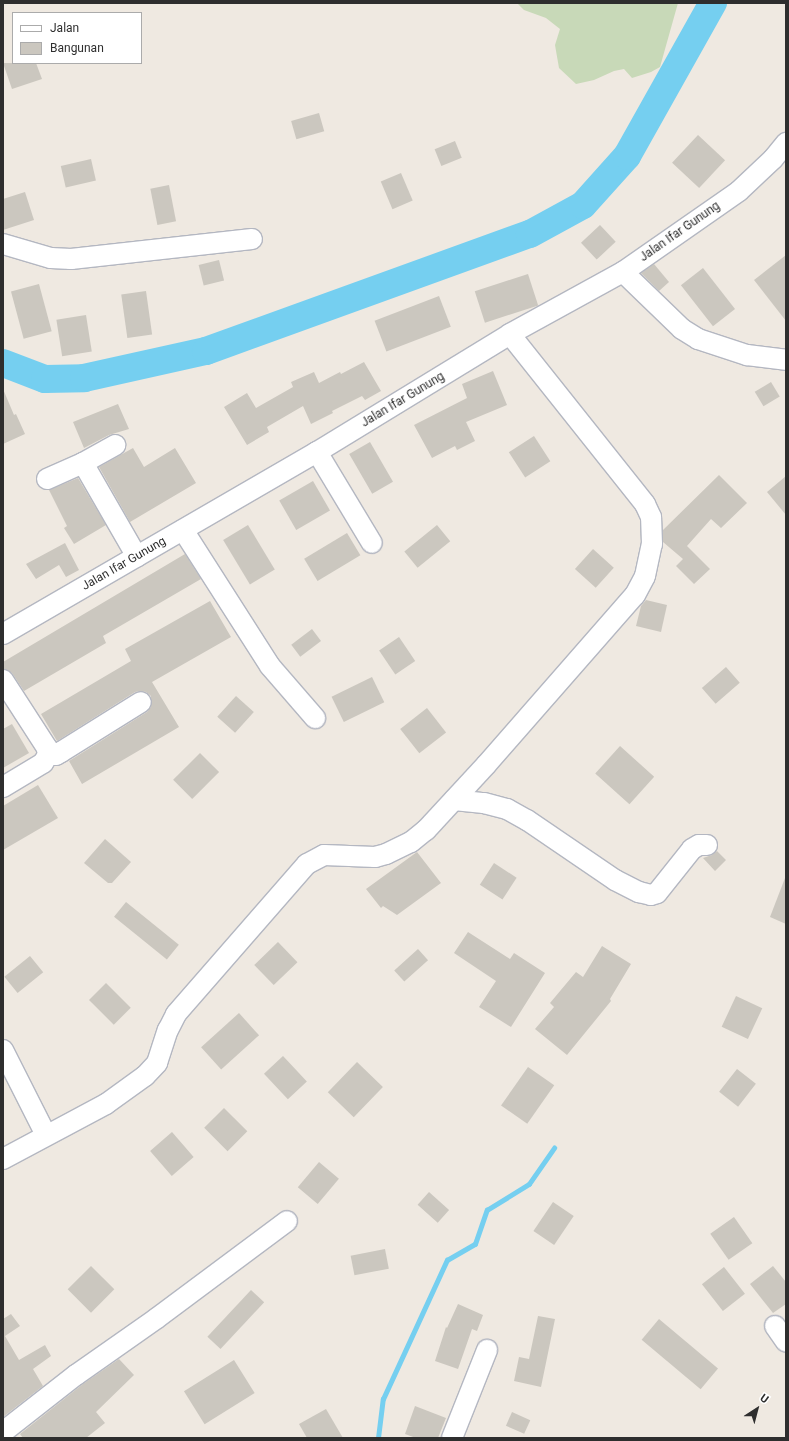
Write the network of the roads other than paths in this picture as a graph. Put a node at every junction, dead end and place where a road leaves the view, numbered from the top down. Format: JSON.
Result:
{"nodes":[{"id":1,"x":786,"y":143,"type":"edge"},
{"id":2,"x":252,"y":239,"type":"dead end"},
{"id":3,"x":3,"y":244,"type":"edge"},
{"id":4,"x":623,"y":272,"type":"junction"},
{"id":5,"x":510,"y":334,"type":"junction"},
{"id":6,"x":786,"y":360,"type":"edge"},
{"id":7,"x":115,"y":445,"type":"dead end"},
{"id":8,"x":317,"y":452,"type":"junction"},
{"id":9,"x":83,"y":463,"type":"junction"},
{"id":10,"x":47,"y":479,"type":"dead end"},
{"id":11,"x":183,"y":530,"type":"junction"},
{"id":12,"x":372,"y":543,"type":"dead end"},
{"id":13,"x":136,"y":557,"type":"junction"},
{"id":14,"x":3,"y":634,"type":"edge"},
{"id":15,"x":3,"y":680,"type":"edge"},
{"id":16,"x":141,"y":702,"type":"dead end"},
{"id":17,"x":315,"y":718,"type":"dead end"},
{"id":18,"x":48,"y":755,"type":"junction"},
{"id":19,"x":3,"y":787,"type":"edge"},
{"id":20,"x":454,"y":800,"type":"junction"},
{"id":21,"x":707,"y":845,"type":"dead end"},
{"id":22,"x":3,"y":1050,"type":"edge"},
{"id":23,"x":46,"y":1135,"type":"junction"},
{"id":24,"x":3,"y":1159,"type":"edge"},
{"id":25,"x":287,"y":1221,"type":"dead end"},
{"id":26,"x":775,"y":1326,"type":"dead end"},
{"id":27,"x":786,"y":1342,"type":"edge"},
{"id":28,"x":487,"y":1350,"type":"dead end"},
{"id":29,"x":3,"y":1432,"type":"edge"},
{"id":30,"x":455,"y":1437,"type":"edge"}],
"edges":[{"from":1,"to":4,"type":"street","name":"Jalan Ifar Gunung"},
{"from":2,"to":3,"type":"street"},
{"from":4,"to":5,"type":"street","name":"Jalan Ifar Gunung"},
{"from":4,"to":6,"type":"street"},
{"from":5,"to":8,"type":"street","name":"Jalan Ifar Gunung"},
{"from":5,"to":20,"type":"street"},
{"from":7,"to":9,"type":"street"},
{"from":8,"to":11,"type":"street","name":"Jalan Ifar Gunung"},
{"from":8,"to":12,"type":"street"},
{"from":9,"to":10,"type":"street"},
{"from":9,"to":13,"type":"street"},
{"from":11,"to":13,"type":"street","name":"Jalan Ifar Gunung"},
{"from":11,"to":17,"type":"street"},
{"from":13,"to":14,"type":"street","name":"Jalan Ifar Gunung"},
{"from":15,"to":18,"type":"street"},
{"from":16,"to":18,"type":"street"},
{"from":18,"to":19,"type":"street"},
{"from":20,"to":21,"type":"street"},
{"from":20,"to":23,"type":"street"},
{"from":22,"to":23,"type":"street"},
{"from":23,"to":24,"type":"street"},
{"from":25,"to":29,"type":"street"},
{"from":26,"to":27,"type":"street"},
{"from":28,"to":30,"type":"street"}]}
